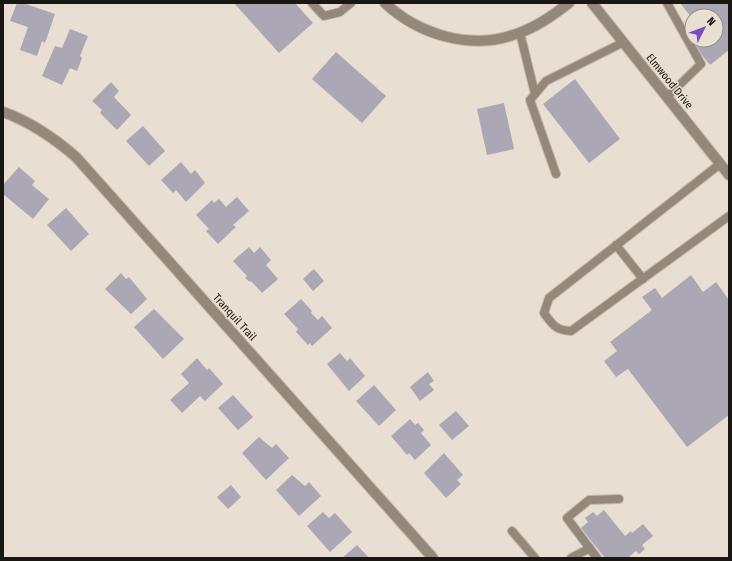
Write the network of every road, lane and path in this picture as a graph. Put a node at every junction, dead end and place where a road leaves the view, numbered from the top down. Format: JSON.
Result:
{"nodes":[{"id":1,"x":312,"y":3,"type":"edge"},
{"id":2,"x":351,"y":3,"type":"edge"},
{"id":3,"x":385,"y":3,"type":"edge"},
{"id":4,"x":569,"y":3,"type":"edge"},
{"id":5,"x":592,"y":3,"type":"edge"},
{"id":6,"x":667,"y":3,"type":"edge"},
{"id":7,"x":520,"y":33,"type":"junction"},
{"id":8,"x":624,"y":42,"type":"junction"},
{"id":9,"x":535,"y":94,"type":"junction"},
{"id":10,"x":667,"y":97,"type":"junction"},
{"id":11,"x":3,"y":112,"type":"edge"},
{"id":12,"x":720,"y":164,"type":"junction"},
{"id":13,"x":556,"y":174,"type":"dead end"},
{"id":14,"x":729,"y":175,"type":"edge"},
{"id":15,"x":728,"y":220,"type":"edge"},
{"id":16,"x":616,"y":245,"type":"junction"},
{"id":17,"x":643,"y":279,"type":"junction"},
{"id":18,"x":619,"y":499,"type":"dead end"},
{"id":19,"x":512,"y":531,"type":"dead end"},
{"id":20,"x":590,"y":548,"type":"junction"},
{"id":21,"x":433,"y":558,"type":"edge"},
{"id":22,"x":535,"y":558,"type":"edge"},
{"id":23,"x":571,"y":558,"type":"edge"},
{"id":24,"x":597,"y":558,"type":"edge"}],
"edges":[{"from":1,"to":2,"type":"lane"},
{"from":3,"to":7,"type":"street"},
{"from":4,"to":7,"type":"street"},
{"from":5,"to":8,"type":"street","name":"Elmwood Drive"},
{"from":6,"to":10,"type":"lane"},
{"from":7,"to":9,"type":"lane"},
{"from":8,"to":9,"type":"lane"},
{"from":8,"to":10,"type":"street","name":"Elmwood Drive"},
{"from":9,"to":13,"type":"lane"},
{"from":10,"to":12,"type":"street","name":"Elmwood Drive"},
{"from":11,"to":21,"type":"street","name":"Tranquil Trail"},
{"from":12,"to":14,"type":"street","name":"Elmwood Drive"},
{"from":12,"to":16,"type":"lane"},
{"from":15,"to":17,"type":"lane"},
{"from":16,"to":17,"type":"lane"},
{"from":16,"to":17,"type":"lane"},
{"from":18,"to":20,"type":"lane"},
{"from":19,"to":22,"type":"lane"},
{"from":20,"to":23,"type":"lane"},
{"from":20,"to":24,"type":"lane"}]}
